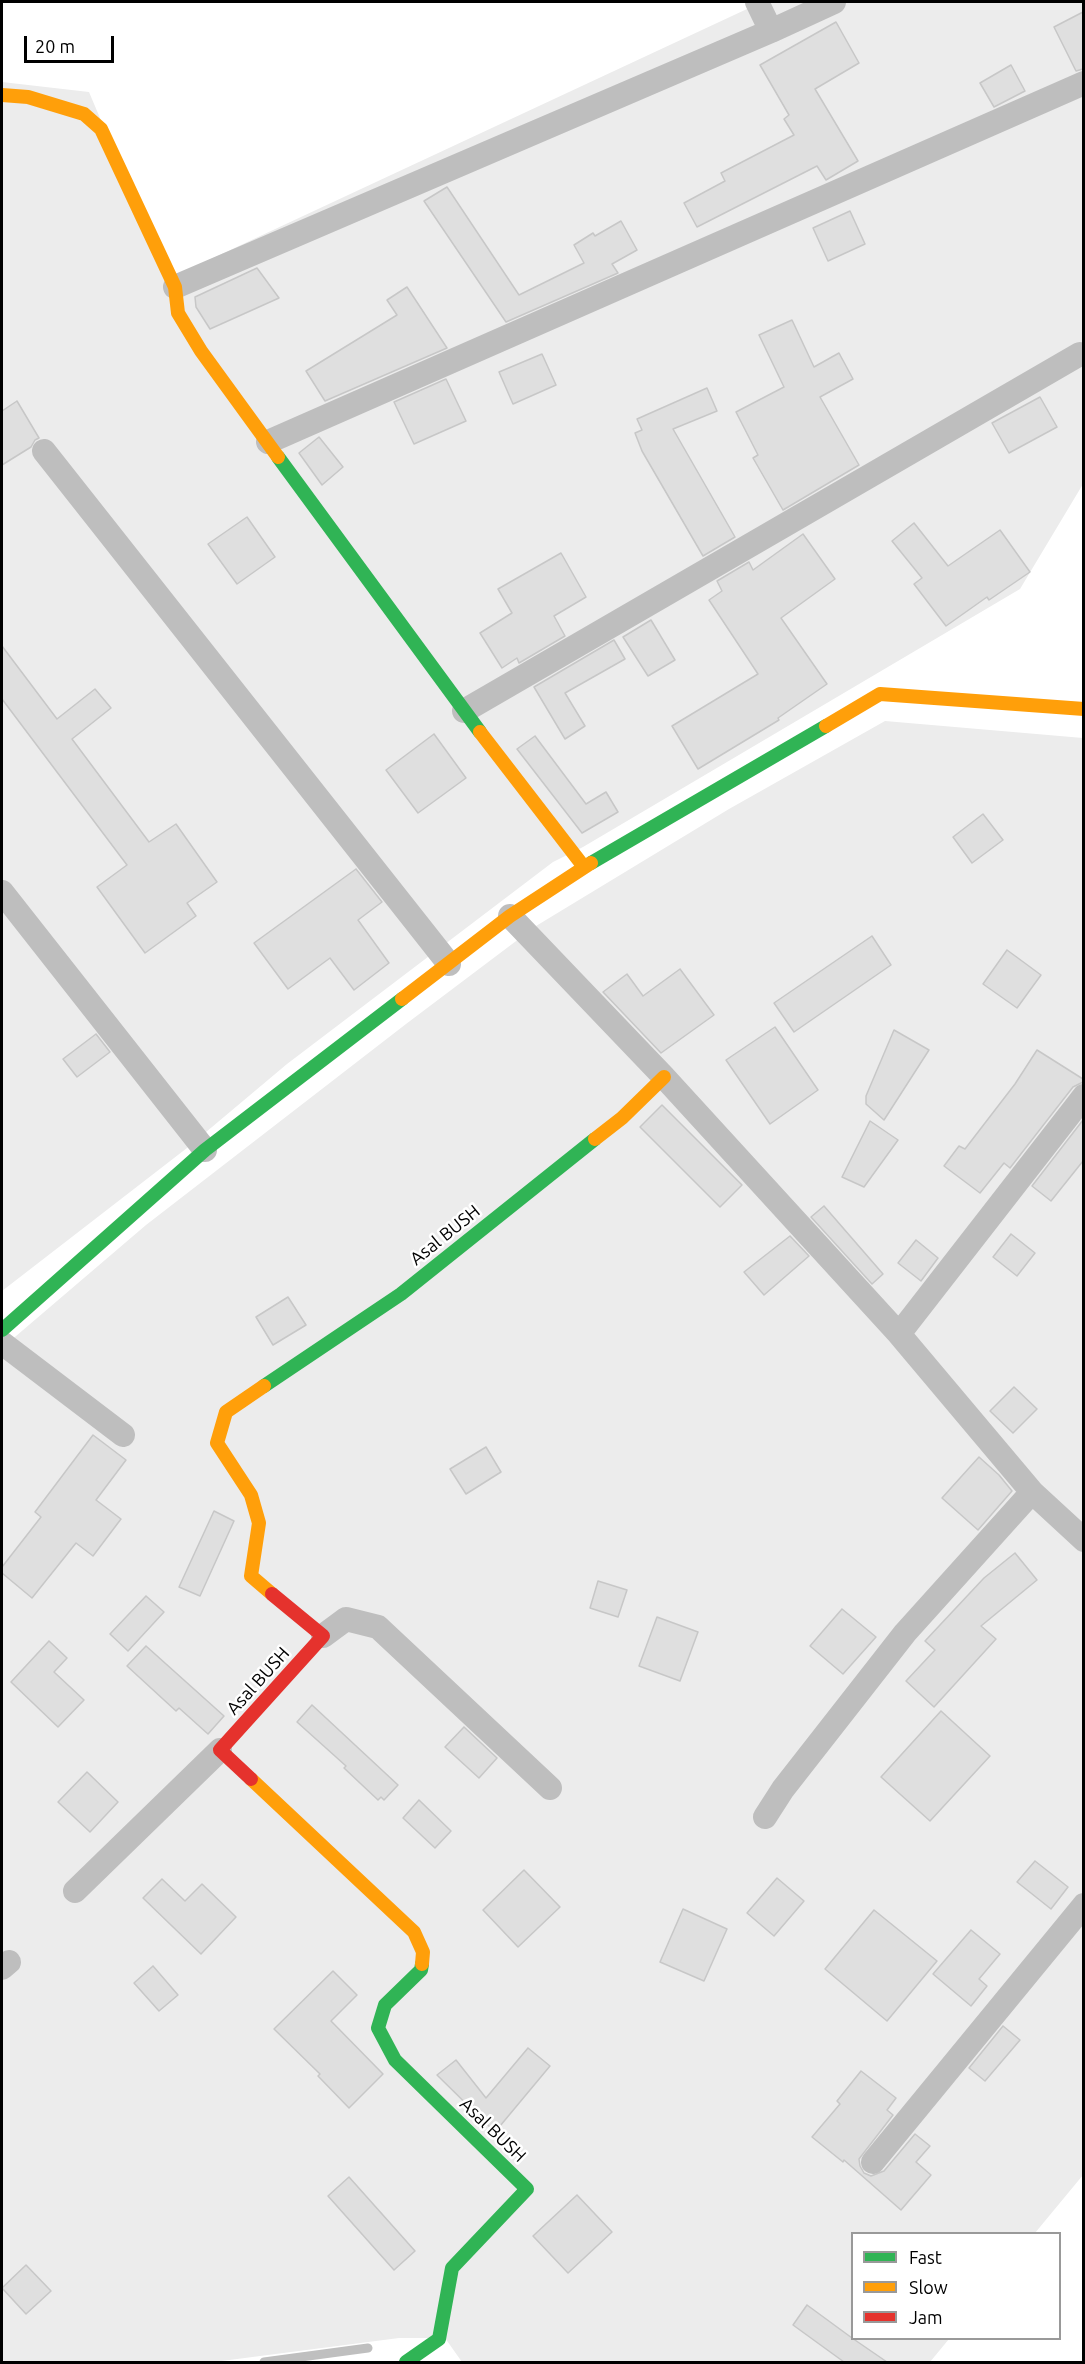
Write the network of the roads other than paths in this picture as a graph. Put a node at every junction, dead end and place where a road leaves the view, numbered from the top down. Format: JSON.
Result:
{"nodes":[{"id":1,"x":758,"y":2,"type":"edge"},
{"id":2,"x":834,"y":2,"type":"edge"},
{"id":3,"x":771,"y":31,"type":"junction"},
{"id":4,"x":1083,"y":83,"type":"edge"},
{"id":5,"x":2,"y":96,"type":"edge"},
{"id":6,"x":175,"y":287,"type":"junction"},
{"id":7,"x":1080,"y":354,"type":"dead end"},
{"id":8,"x":268,"y":442,"type":"junction"},
{"id":9,"x":44,"y":451,"type":"dead end"},
{"id":10,"x":1083,"y":709,"type":"edge"},
{"id":11,"x":464,"y":711,"type":"junction"},
{"id":12,"x":584,"y":867,"type":"junction"},
{"id":13,"x":2,"y":892,"type":"edge"},
{"id":14,"x":510,"y":916,"type":"junction"},
{"id":15,"x":449,"y":964,"type":"junction"},
{"id":16,"x":664,"y":1077,"type":"junction"},
{"id":17,"x":1083,"y":1095,"type":"edge"},
{"id":18,"x":205,"y":1150,"type":"junction"},
{"id":19,"x":2,"y":1330,"type":"edge"},
{"id":20,"x":899,"y":1334,"type":"junction"},
{"id":21,"x":2,"y":1343,"type":"edge"},
{"id":22,"x":123,"y":1435,"type":"dead end"},
{"id":23,"x":1032,"y":1491,"type":"junction"},
{"id":24,"x":1083,"y":1540,"type":"edge"},
{"id":25,"x":323,"y":1636,"type":"junction"},
{"id":26,"x":220,"y":1750,"type":"junction"},
{"id":27,"x":550,"y":1788,"type":"dead end"},
{"id":28,"x":765,"y":1817,"type":"dead end"},
{"id":29,"x":75,"y":1892,"type":"dead end"},
{"id":30,"x":1083,"y":1905,"type":"edge"},
{"id":31,"x":873,"y":2162,"type":"dead end"},
{"id":32,"x":404,"y":2362,"type":"edge"}],
"edges":[{"from":1,"to":3,"type":"street"},
{"from":2,"to":3,"type":"street"},
{"from":3,"to":6,"type":"street"},
{"from":4,"to":8,"type":"street"},
{"from":5,"to":6,"type":"street"},
{"from":6,"to":8,"type":"street"},
{"from":7,"to":11,"type":"street"},
{"from":8,"to":11,"type":"street"},
{"from":9,"to":15,"type":"street"},
{"from":10,"to":12,"type":"street"},
{"from":11,"to":12,"type":"street"},
{"from":12,"to":14,"type":"street"},
{"from":13,"to":18,"type":"street"},
{"from":14,"to":15,"type":"street"},
{"from":14,"to":16,"type":"street"},
{"from":15,"to":18,"type":"street"},
{"from":16,"to":20,"type":"street"},
{"from":16,"to":25,"type":"street","name":"Asal BUSH"},
{"from":17,"to":20,"type":"street"},
{"from":18,"to":19,"type":"street"},
{"from":20,"to":23,"type":"street"},
{"from":21,"to":22,"type":"street"},
{"from":23,"to":24,"type":"street"},
{"from":23,"to":28,"type":"street"},
{"from":25,"to":26,"type":"street","name":"Asal BUSH"},
{"from":25,"to":27,"type":"street"},
{"from":26,"to":29,"type":"street"},
{"from":26,"to":32,"type":"street","name":"Asal BUSH"},
{"from":30,"to":31,"type":"street"}]}
